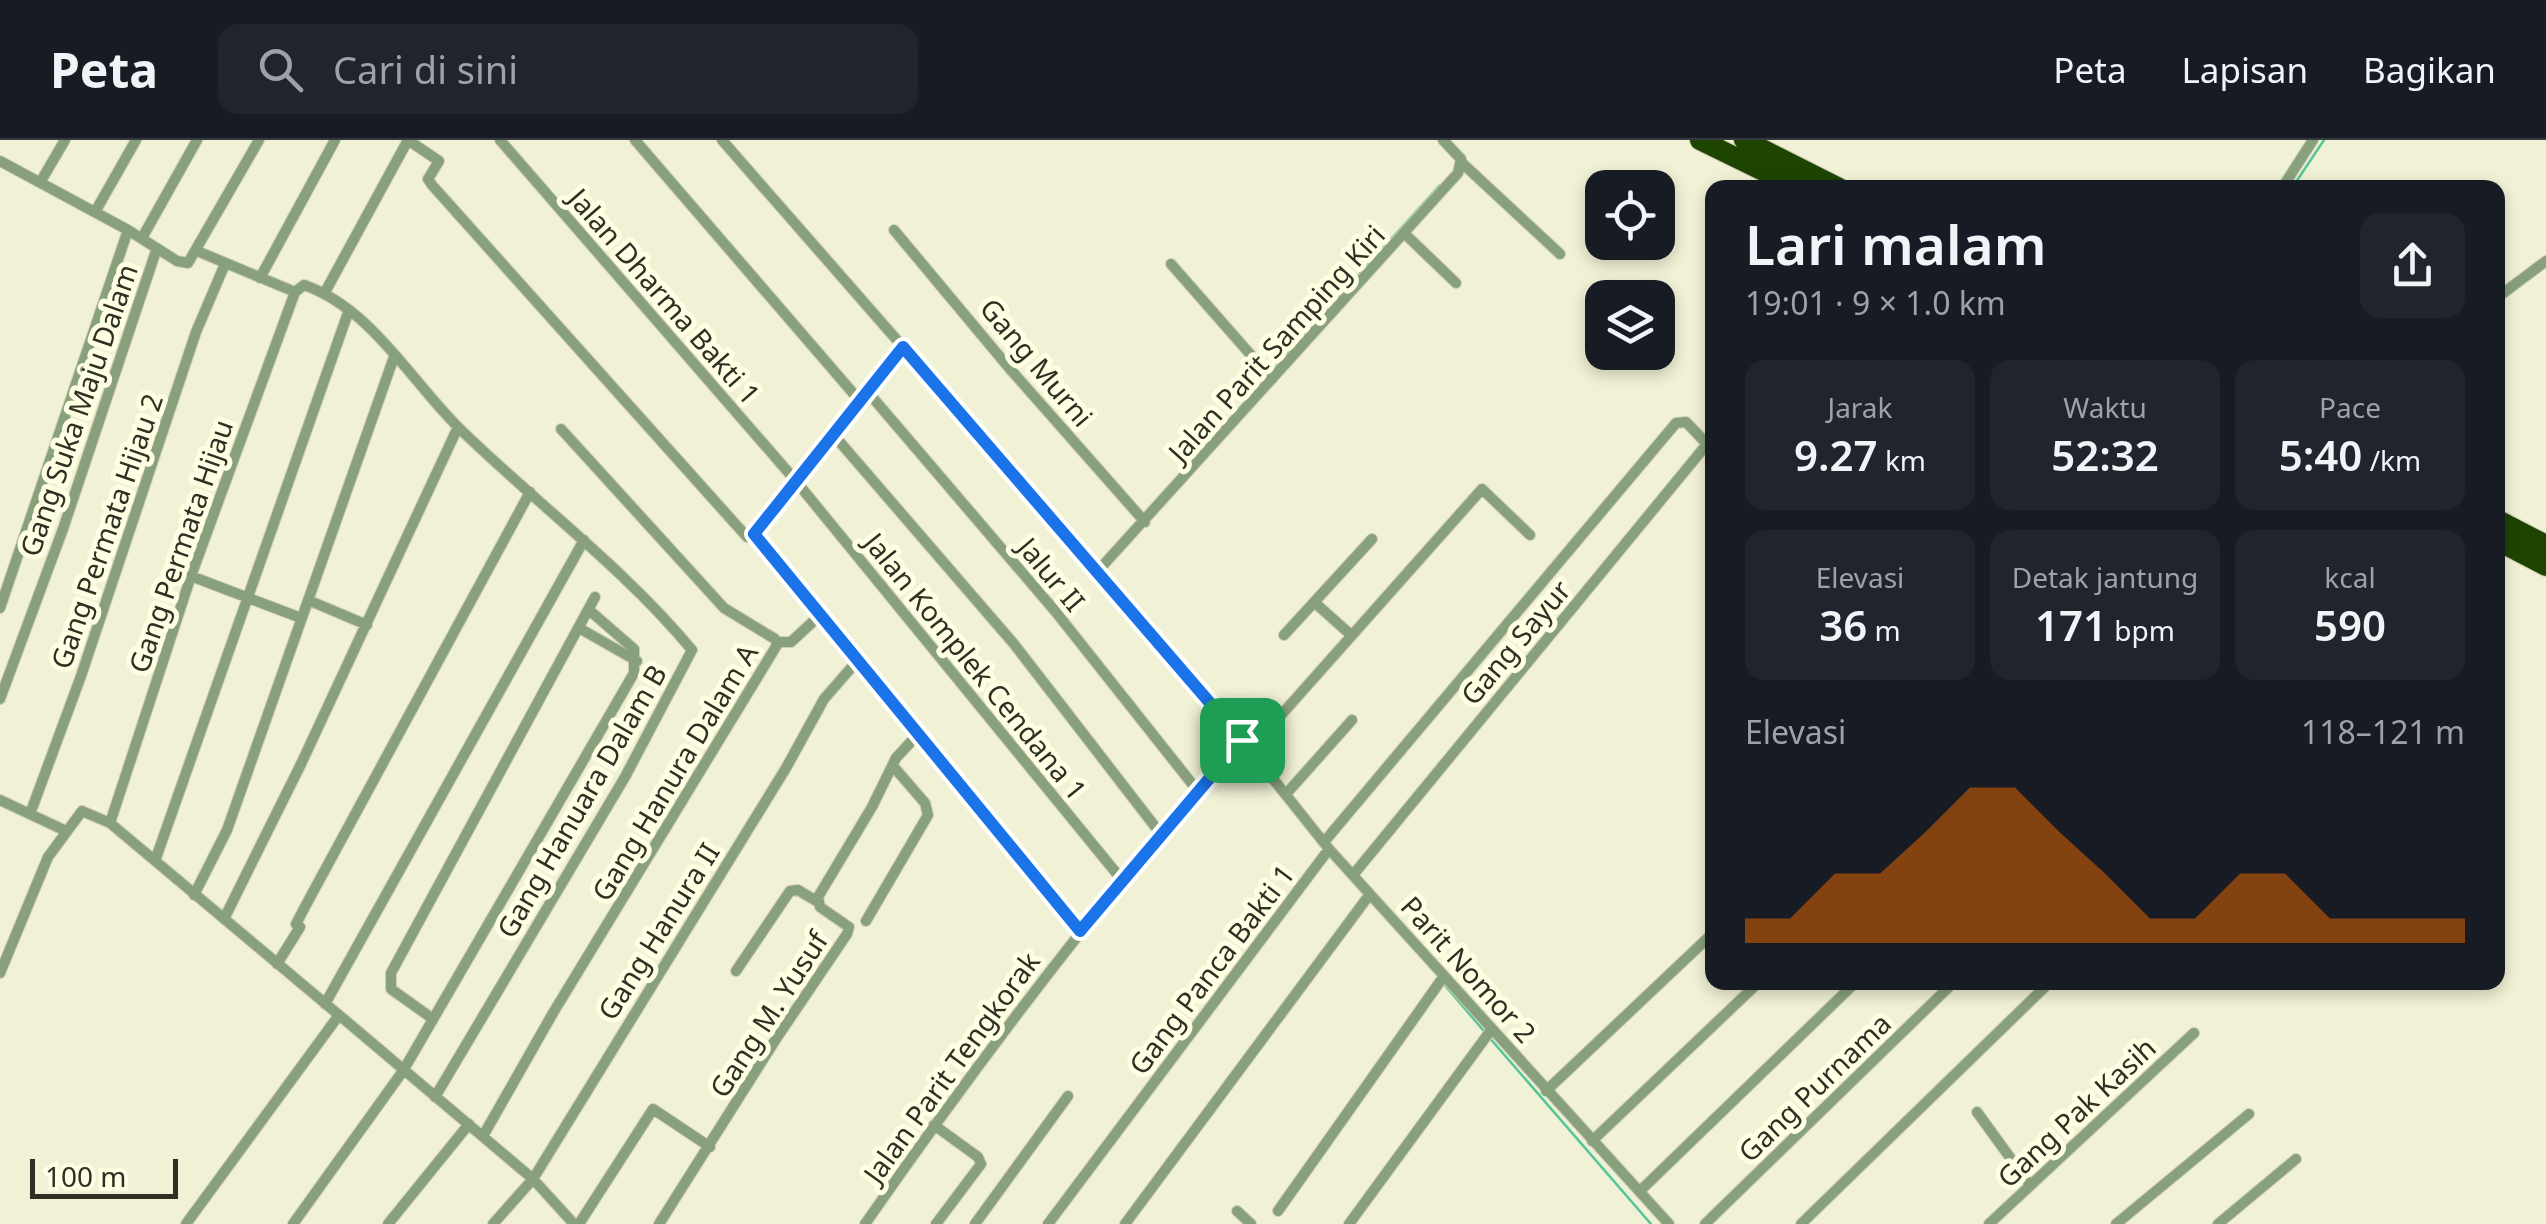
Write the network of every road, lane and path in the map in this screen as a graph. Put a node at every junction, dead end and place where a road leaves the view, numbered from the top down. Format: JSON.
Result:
{"nodes":[{"id":1,"x":66,"y":140,"type":"edge"},
{"id":2,"x":136,"y":140,"type":"edge"},
{"id":3,"x":197,"y":140,"type":"edge"},
{"id":4,"x":259,"y":140,"type":"edge"},
{"id":5,"x":334,"y":140,"type":"edge"},
{"id":6,"x":408,"y":140,"type":"edge"},
{"id":7,"x":500,"y":140,"type":"edge"},
{"id":8,"x":635,"y":140,"type":"edge"},
{"id":9,"x":722,"y":140,"type":"edge"},
{"id":10,"x":1700,"y":140,"type":"edge"},
{"id":11,"x":1744,"y":140,"type":"edge"},
{"id":12,"x":2313,"y":140,"type":"edge"},
{"id":13,"x":1445,"y":142,"type":"edge"},
{"id":14,"x":0,"y":160,"type":"edge"},
{"id":15,"x":1461,"y":162,"type":"junction"},
{"id":16,"x":1793,"y":178,"type":"edge"},
{"id":17,"x":2287,"y":180,"type":"edge"},
{"id":18,"x":41,"y":181,"type":"junction"},
{"id":19,"x":96,"y":212,"type":"junction"},
{"id":20,"x":128,"y":230,"type":"junction"},
{"id":21,"x":894,"y":230,"type":"dead end"},
{"id":22,"x":1405,"y":234,"type":"junction"},
{"id":23,"x":142,"y":238,"type":"junction"},
{"id":24,"x":157,"y":248,"type":"junction"},
{"id":25,"x":197,"y":251,"type":"junction"},
{"id":26,"x":1560,"y":254,"type":"dead end"},
{"id":27,"x":2546,"y":261,"type":"edge"},
{"id":28,"x":224,"y":264,"type":"junction"},
{"id":29,"x":1171,"y":264,"type":"dead end"},
{"id":30,"x":260,"y":278,"type":"junction"},
{"id":31,"x":1456,"y":283,"type":"dead end"},
{"id":32,"x":297,"y":289,"type":"junction"},
{"id":33,"x":2505,"y":292,"type":"edge"},
{"id":34,"x":324,"y":294,"type":"junction"},
{"id":35,"x":349,"y":310,"type":"junction"},
{"id":36,"x":903,"y":347,"type":"junction"},
{"id":37,"x":394,"y":357,"type":"junction"},
{"id":38,"x":1268,"y":375,"type":"junction"},
{"id":39,"x":863,"y":395,"type":"junction"},
{"id":40,"x":458,"y":428,"type":"junction"},
{"id":41,"x":561,"y":429,"type":"dead end"},
{"id":42,"x":832,"y":433,"type":"junction"},
{"id":43,"x":1705,"y":437,"type":"edge"},
{"id":44,"x":1705,"y":447,"type":"edge"},
{"id":45,"x":795,"y":480,"type":"junction"},
{"id":46,"x":530,"y":492,"type":"junction"},
{"id":47,"x":1146,"y":522,"type":"junction"},
{"id":48,"x":2505,"y":524,"type":"edge"},
{"id":49,"x":754,"y":534,"type":"junction"},
{"id":50,"x":1530,"y":535,"type":"dead end"},
{"id":51,"x":1372,"y":539,"type":"dead end"},
{"id":52,"x":584,"y":540,"type":"junction"},
{"id":53,"x":2546,"y":544,"type":"edge"},
{"id":54,"x":2505,"y":545,"type":"edge"},
{"id":55,"x":2546,"y":566,"type":"edge"},
{"id":56,"x":1097,"y":572,"type":"junction"},
{"id":57,"x":191,"y":576,"type":"junction"},
{"id":58,"x":247,"y":597,"type":"junction"},
{"id":59,"x":595,"y":597,"type":"dead end"},
{"id":60,"x":308,"y":600,"type":"junction"},
{"id":61,"x":1314,"y":602,"type":"junction"},
{"id":62,"x":0,"y":608,"type":"edge"},
{"id":63,"x":589,"y":610,"type":"junction"},
{"id":64,"x":820,"y":616,"type":"junction"},
{"id":65,"x":301,"y":618,"type":"junction"},
{"id":66,"x":367,"y":625,"type":"junction"},
{"id":67,"x":579,"y":628,"type":"junction"},
{"id":68,"x":1284,"y":635,"type":"dead end"},
{"id":69,"x":1351,"y":635,"type":"junction"},
{"id":70,"x":777,"y":642,"type":"junction"},
{"id":71,"x":858,"y":660,"type":"junction"},
{"id":72,"x":636,"y":661,"type":"junction"},
{"id":73,"x":0,"y":699,"type":"edge"},
{"id":74,"x":1352,"y":720,"type":"dead end"},
{"id":75,"x":918,"y":734,"type":"junction"},
{"id":76,"x":1246,"y":745,"type":"junction"},
{"id":77,"x":893,"y":766,"type":"junction"},
{"id":78,"x":1196,"y":790,"type":"junction"},
{"id":79,"x":1287,"y":793,"type":"junction"},
{"id":80,"x":0,"y":800,"type":"edge"},
{"id":81,"x":30,"y":814,"type":"junction"},
{"id":82,"x":110,"y":823,"type":"junction"},
{"id":83,"x":66,"y":832,"type":"junction"},
{"id":84,"x":1160,"y":833,"type":"junction"},
{"id":85,"x":1326,"y":846,"type":"junction"},
{"id":86,"x":156,"y":858,"type":"junction"},
{"id":87,"x":1353,"y":876,"type":"junction"},
{"id":88,"x":1122,"y":880,"type":"junction"},
{"id":89,"x":194,"y":894,"type":"junction"},
{"id":90,"x":1370,"y":894,"type":"junction"},
{"id":91,"x":818,"y":902,"type":"junction"},
{"id":92,"x":224,"y":919,"type":"junction"},
{"id":93,"x":866,"y":921,"type":"dead end"},
{"id":94,"x":1080,"y":931,"type":"junction"},
{"id":95,"x":1705,"y":941,"type":"edge"},
{"id":96,"x":278,"y":964,"type":"junction"},
{"id":97,"x":736,"y":971,"type":"dead end"},
{"id":98,"x":0,"y":973,"type":"edge"},
{"id":99,"x":1444,"y":976,"type":"junction"},
{"id":100,"x":1751,"y":990,"type":"edge"},
{"id":101,"x":1848,"y":990,"type":"edge"},
{"id":102,"x":1946,"y":990,"type":"edge"},
{"id":103,"x":2042,"y":990,"type":"edge"},
{"id":104,"x":326,"y":1004,"type":"junction"},
{"id":105,"x":338,"y":1015,"type":"junction"},
{"id":106,"x":434,"y":1019,"type":"junction"},
{"id":107,"x":1491,"y":1030,"type":"junction"},
{"id":108,"x":2194,"y":1033,"type":"dead end"},
{"id":109,"x":404,"y":1071,"type":"junction"},
{"id":110,"x":1546,"y":1091,"type":"junction"},
{"id":111,"x":435,"y":1096,"type":"junction"},
{"id":112,"x":1068,"y":1096,"type":"dead end"},
{"id":113,"x":1977,"y":1112,"type":"dead end"},
{"id":114,"x":2249,"y":1114,"type":"dead end"},
{"id":115,"x":468,"y":1124,"type":"junction"},
{"id":116,"x":934,"y":1125,"type":"junction"},
{"id":117,"x":483,"y":1136,"type":"junction"},
{"id":118,"x":1592,"y":1140,"type":"junction"},
{"id":119,"x":710,"y":1147,"type":"junction"},
{"id":120,"x":2296,"y":1159,"type":"dead end"},
{"id":121,"x":533,"y":1179,"type":"junction"},
{"id":122,"x":2030,"y":1185,"type":"junction"},
{"id":123,"x":1641,"y":1190,"type":"junction"},
{"id":124,"x":1278,"y":1210,"type":"dead end"},
{"id":125,"x":1237,"y":1211,"type":"dead end"},
{"id":126,"x":1657,"y":1220,"type":"edge"},
{"id":127,"x":186,"y":1224,"type":"edge"},
{"id":128,"x":293,"y":1224,"type":"edge"},
{"id":129,"x":388,"y":1224,"type":"edge"},
{"id":130,"x":493,"y":1224,"type":"edge"},
{"id":131,"x":577,"y":1224,"type":"edge"},
{"id":132,"x":659,"y":1224,"type":"edge"},
{"id":133,"x":865,"y":1224,"type":"edge"},
{"id":134,"x":936,"y":1224,"type":"edge"},
{"id":135,"x":975,"y":1224,"type":"edge"},
{"id":136,"x":1048,"y":1224,"type":"edge"},
{"id":137,"x":1125,"y":1224,"type":"edge"},
{"id":138,"x":1251,"y":1224,"type":"edge"},
{"id":139,"x":1350,"y":1224,"type":"edge"},
{"id":140,"x":1669,"y":1224,"type":"edge"},
{"id":141,"x":1705,"y":1224,"type":"edge"},
{"id":142,"x":1801,"y":1224,"type":"edge"},
{"id":143,"x":1989,"y":1224,"type":"edge"},
{"id":144,"x":2116,"y":1224,"type":"edge"},
{"id":145,"x":2218,"y":1224,"type":"edge"}],
"edges":[{"from":1,"to":18,"type":"street"},
{"from":2,"to":19,"type":"street"},
{"from":3,"to":23,"type":"street"},
{"from":4,"to":25,"type":"street"},
{"from":5,"to":30,"type":"street"},
{"from":6,"to":34,"type":"street"},
{"from":6,"to":49,"type":"street"},
{"from":7,"to":45,"type":"street","name":"Jalan Dharma Bakti 1"},
{"from":8,"to":39,"type":"street","name":"Jalur II"},
{"from":9,"to":36,"type":"street"},
{"from":10,"to":16,"type":"highway"},
{"from":11,"to":16,"type":"highway"},
{"from":12,"to":17,"type":"street"},
{"from":13,"to":15,"type":"street"},
{"from":14,"to":18,"type":"street"},
{"from":15,"to":22,"type":"street","name":"Jalan Parit Samping Kiri"},
{"from":15,"to":26,"type":"street"},
{"from":18,"to":19,"type":"street"},
{"from":19,"to":20,"type":"street"},
{"from":20,"to":23,"type":"street"},
{"from":20,"to":62,"type":"street"},
{"from":21,"to":47,"type":"street","name":"Gang Murni"},
{"from":22,"to":31,"type":"street"},
{"from":22,"to":38,"type":"street","name":"Jalan Parit Samping Kiri"},
{"from":23,"to":24,"type":"street"},
{"from":24,"to":25,"type":"street"},
{"from":24,"to":73,"type":"street","name":"Gang Suka Maju Dalam"},
{"from":25,"to":28,"type":"street","name":"Gang Hanuara Dalam B"},
{"from":27,"to":33,"type":"street"},
{"from":28,"to":30,"type":"street","name":"Gang Hanuara Dalam B"},
{"from":28,"to":81,"type":"street","name":"Gang Permata Hijau 2"},
{"from":29,"to":38,"type":"street"},
{"from":30,"to":32,"type":"street","name":"Gang Hanuara Dalam B"},
{"from":32,"to":34,"type":"street","name":"Gang Hanuara Dalam B"},
{"from":32,"to":57,"type":"street","name":"Gang Permata Hijau"},
{"from":34,"to":35,"type":"street","name":"Gang Hanuara Dalam B"},
{"from":35,"to":37,"type":"street","name":"Gang Hanuara Dalam B"},
{"from":35,"to":58,"type":"street"},
{"from":36,"to":39,"type":"street"},
{"from":36,"to":56,"type":"street"},
{"from":37,"to":40,"type":"street","name":"Gang Hanuara Dalam B"},
{"from":37,"to":60,"type":"street"},
{"from":38,"to":47,"type":"street","name":"Jalan Parit Samping Kiri"},
{"from":39,"to":42,"type":"street"},
{"from":39,"to":78,"type":"street","name":"Jalur II"},
{"from":40,"to":46,"type":"street","name":"Gang Hanuara Dalam B"},
{"from":40,"to":66,"type":"street"},
{"from":41,"to":70,"type":"street","name":"Gang Hanura Dalam A"},
{"from":42,"to":45,"type":"street"},
{"from":42,"to":84,"type":"street"},
{"from":43,"to":85,"type":"street","name":"Gang Panca Bakti 1"},
{"from":44,"to":87,"type":"street","name":"Gang Sayur"},
{"from":45,"to":49,"type":"street"},
{"from":45,"to":88,"type":"street","name":"Jalan Komplek Cendana 1"},
{"from":46,"to":52,"type":"street","name":"Gang Hanuara Dalam B"},
{"from":46,"to":96,"type":"street"},
{"from":47,"to":56,"type":"street","name":"Jalan Parit Samping Kiri"},
{"from":48,"to":53,"type":"highway"},
{"from":49,"to":64,"type":"street"},
{"from":50,"to":69,"type":"street","name":"Jalan Parit Tengkorak"},
{"from":51,"to":61,"type":"street"},
{"from":52,"to":104,"type":"street"},
{"from":52,"to":111,"type":"street","name":"Gang Hanuara Dalam B"},
{"from":54,"to":55,"type":"highway"},
{"from":56,"to":76,"type":"street"},
{"from":57,"to":58,"type":"street"},
{"from":57,"to":82,"type":"street","name":"Gang Permata Hijau"},
{"from":58,"to":65,"type":"street"},
{"from":58,"to":86,"type":"street"},
{"from":59,"to":63,"type":"street"},
{"from":60,"to":65,"type":"street"},
{"from":60,"to":66,"type":"street"},
{"from":61,"to":68,"type":"street"},
{"from":61,"to":69,"type":"street"},
{"from":63,"to":67,"type":"street"},
{"from":63,"to":72,"type":"street"},
{"from":64,"to":70,"type":"street"},
{"from":64,"to":71,"type":"street"},
{"from":65,"to":89,"type":"street"},
{"from":66,"to":92,"type":"street"},
{"from":67,"to":72,"type":"street"},
{"from":67,"to":106,"type":"street"},
{"from":69,"to":76,"type":"street","name":"Jalan Parit Tengkorak"},
{"from":70,"to":117,"type":"street","name":"Gang Hanura Dalam A"},
{"from":71,"to":75,"type":"street"},
{"from":71,"to":121,"type":"street","name":"Gang Hanura II"},
{"from":72,"to":106,"type":"street"},
{"from":74,"to":79,"type":"street"},
{"from":75,"to":77,"type":"street","name":"Gang M. Yusuf"},
{"from":75,"to":94,"type":"street"},
{"from":76,"to":78,"type":"street","name":"Jalan Parit Tengkorak"},
{"from":76,"to":79,"type":"street","name":"Parit Nomor 2"},
{"from":77,"to":91,"type":"street","name":"Gang M. Yusuf"},
{"from":77,"to":93,"type":"street"},
{"from":78,"to":84,"type":"street","name":"Jalan Parit Tengkorak"},
{"from":79,"to":85,"type":"street","name":"Parit Nomor 2"},
{"from":80,"to":81,"type":"street"},
{"from":81,"to":83,"type":"street"},
{"from":82,"to":83,"type":"street"},
{"from":82,"to":86,"type":"street"},
{"from":83,"to":98,"type":"street"},
{"from":84,"to":88,"type":"street","name":"Jalan Parit Tengkorak"},
{"from":85,"to":87,"type":"street","name":"Parit Nomor 2"},
{"from":85,"to":136,"type":"street","name":"Gang Panca Bakti 1"},
{"from":86,"to":89,"type":"street"},
{"from":87,"to":90,"type":"street","name":"Parit Nomor 2"},
{"from":88,"to":94,"type":"street","name":"Jalan Parit Tengkorak"},
{"from":89,"to":92,"type":"street"},
{"from":90,"to":99,"type":"street","name":"Parit Nomor 2"},
{"from":90,"to":137,"type":"street"},
{"from":91,"to":97,"type":"street"},
{"from":91,"to":119,"type":"street","name":"Gang M. Yusuf"},
{"from":92,"to":96,"type":"street"},
{"from":94,"to":116,"type":"street","name":"Jalan Parit Tengkorak"},
{"from":95,"to":110,"type":"street"},
{"from":96,"to":104,"type":"street"},
{"from":99,"to":107,"type":"street","name":"Parit Nomor 2"},
{"from":99,"to":124,"type":"street"},
{"from":100,"to":118,"type":"street"},
{"from":101,"to":123,"type":"street"},
{"from":102,"to":141,"type":"street","name":"Gang Purnama"},
{"from":103,"to":142,"type":"street"},
{"from":104,"to":105,"type":"street"},
{"from":105,"to":109,"type":"street"},
{"from":105,"to":127,"type":"street"},
{"from":106,"to":109,"type":"street"},
{"from":107,"to":110,"type":"street","name":"Parit Nomor 2"},
{"from":107,"to":139,"type":"street"},
{"from":108,"to":122,"type":"street","name":"Gang Pak Kasih"},
{"from":109,"to":111,"type":"street"},
{"from":109,"to":128,"type":"street"},
{"from":110,"to":118,"type":"street","name":"Parit Nomor 2"},
{"from":111,"to":115,"type":"street"},
{"from":112,"to":135,"type":"street"},
{"from":113,"to":122,"type":"street"},
{"from":114,"to":144,"type":"street"},
{"from":115,"to":117,"type":"street"},
{"from":115,"to":129,"type":"street"},
{"from":116,"to":133,"type":"street","name":"Jalan Parit Tengkorak"},
{"from":116,"to":134,"type":"street"},
{"from":117,"to":121,"type":"street"},
{"from":118,"to":123,"type":"street","name":"Parit Nomor 2"},
{"from":119,"to":131,"type":"street"},
{"from":119,"to":132,"type":"street","name":"Gang M. Yusuf"},
{"from":120,"to":145,"type":"street"},
{"from":121,"to":130,"type":"street","name":"Gang Hanura II"},
{"from":121,"to":131,"type":"street"},
{"from":122,"to":143,"type":"street","name":"Gang Pak Kasih"},
{"from":123,"to":126,"type":"street","name":"Parit Nomor 2"},
{"from":125,"to":138,"type":"street"},
{"from":126,"to":140,"type":"street","name":"Parit Nomor 2"}]}
